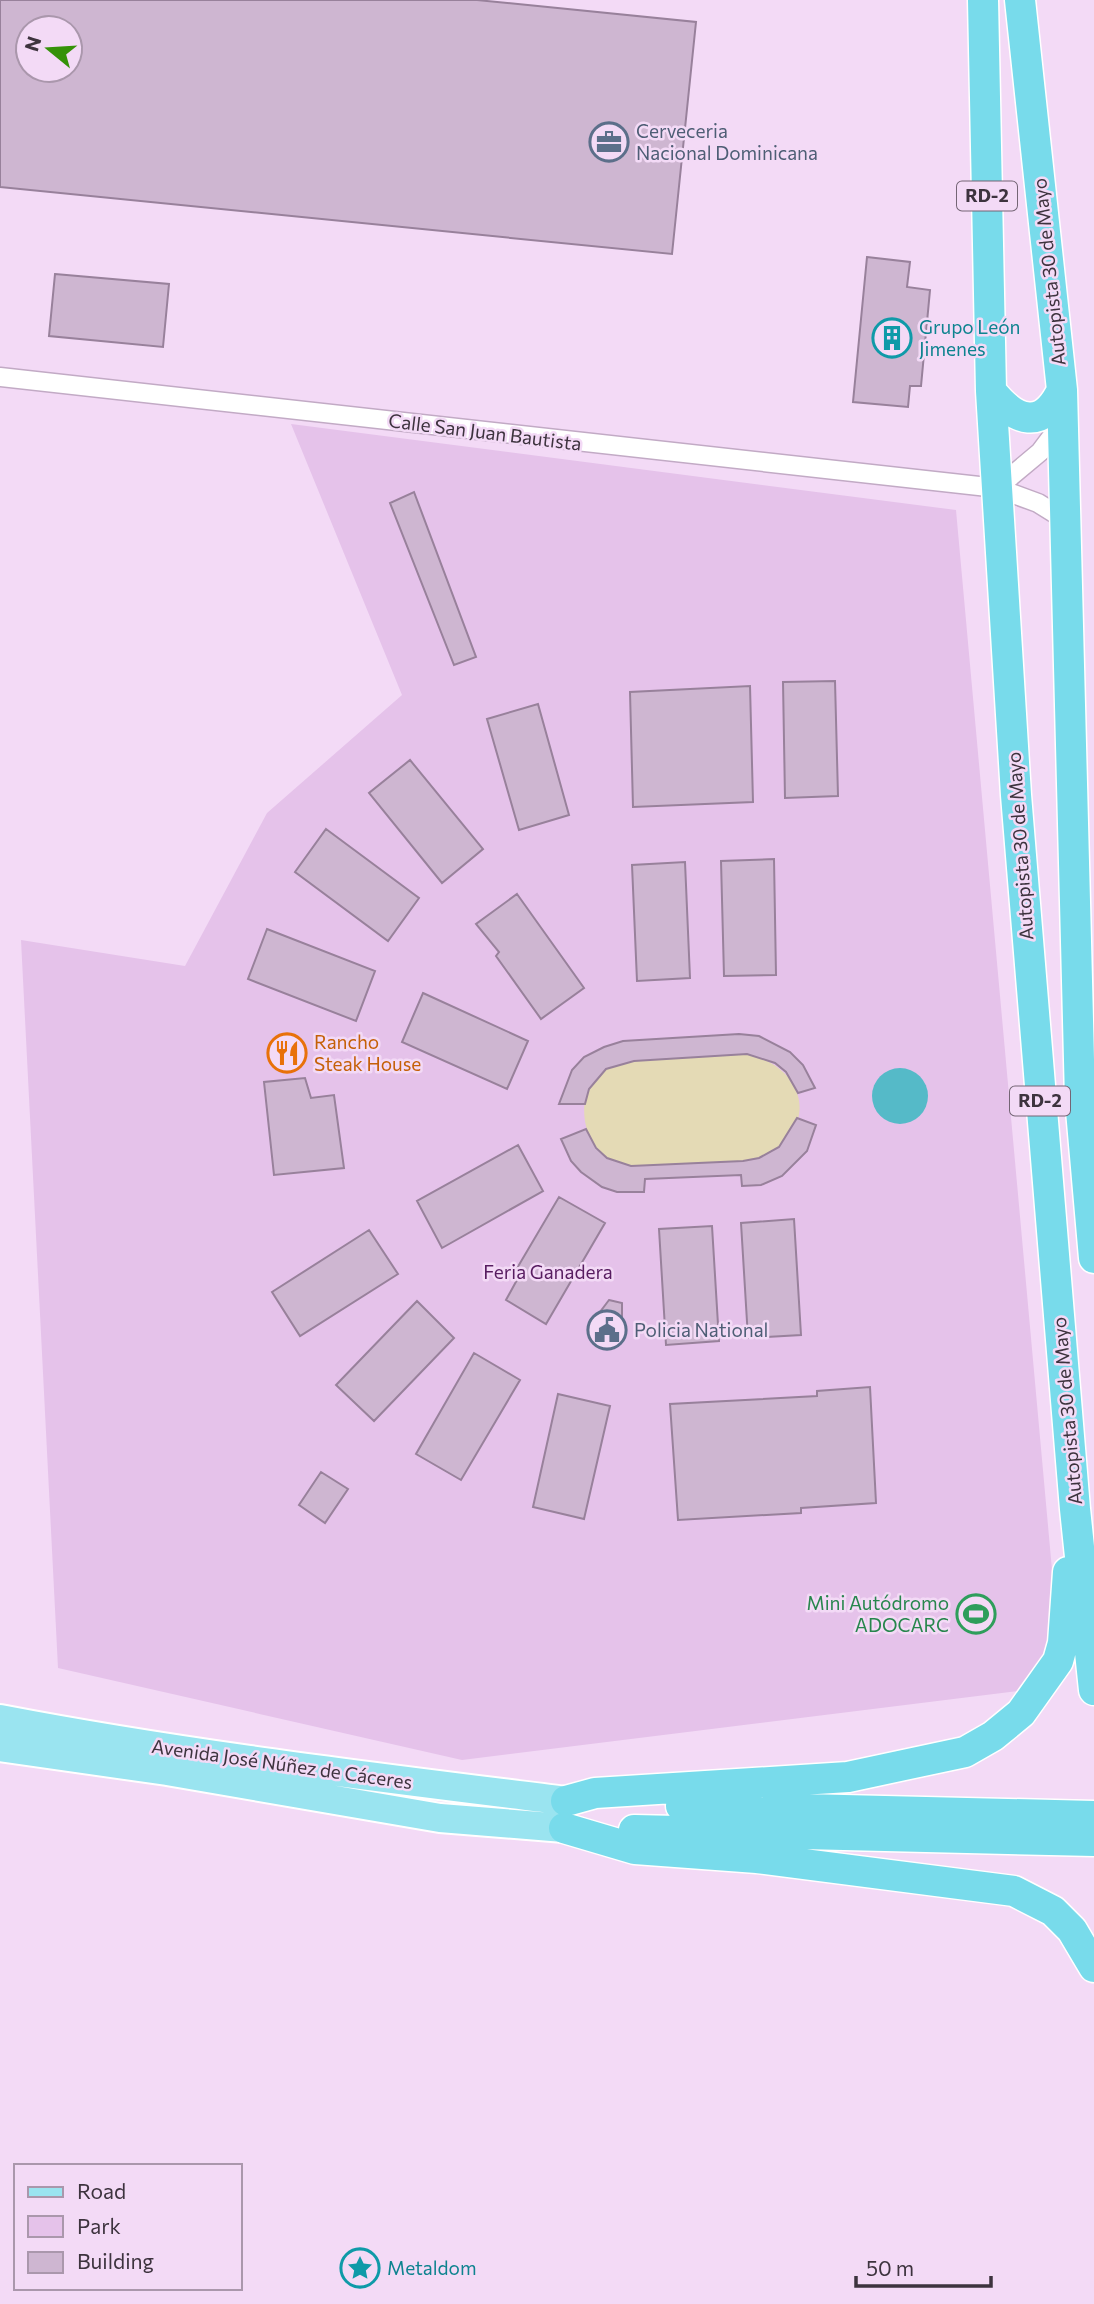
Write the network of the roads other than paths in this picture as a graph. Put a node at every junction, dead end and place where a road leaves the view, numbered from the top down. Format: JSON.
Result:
{"nodes":[{"id":1,"x":983,"y":0,"type":"edge"},
{"id":2,"x":1020,"y":0,"type":"edge"},
{"id":3,"x":0,"y":377,"type":"edge"},
{"id":4,"x":1062,"y":390,"type":"junction"},
{"id":5,"x":991,"y":391,"type":"junction"},
{"id":6,"x":1063,"y":422,"type":"junction"},
{"id":7,"x":983,"y":487,"type":"junction"},
{"id":8,"x":1067,"y":521,"type":"junction"},
{"id":9,"x":1094,"y":1258,"type":"edge"},
{"id":10,"x":1075,"y":1509,"type":"junction"},
{"id":11,"x":1094,"y":1690,"type":"edge"},
{"id":12,"x":0,"y":1719,"type":"edge"},
{"id":13,"x":0,"y":1746,"type":"edge"},
{"id":14,"x":565,"y":1814,"type":"junction"},
{"id":15,"x":1075,"y":1824,"type":"edge"},
{"id":16,"x":1094,"y":1841,"type":"edge"},
{"id":17,"x":1094,"y":1967,"type":"edge"}],
"edges":[{"from":1,"to":5,"type":"highway","name":"Autopista 30 de Mayo","number":"RD-2"},
{"from":2,"to":4,"type":"highway","name":"Autopista 30 de Mayo","number":"RD-2"},
{"from":3,"to":7,"type":"street","name":"Calle San Juan Bautista"},
{"from":4,"to":5,"type":"highway"},
{"from":4,"to":6,"type":"highway","name":"Autopista 30 de Mayo","number":"RD-2"},
{"from":5,"to":7,"type":"highway","name":"Autopista 30 de Mayo","number":"RD-2"},
{"from":6,"to":7,"type":"street"},
{"from":6,"to":8,"type":"highway","name":"Autopista 30 de Mayo","number":"RD-2"},
{"from":7,"to":8,"type":"street","name":"Calle San Juan Bautista"},
{"from":7,"to":10,"type":"highway","name":"Autopista 30 de Mayo","number":"RD-2"},
{"from":8,"to":9,"type":"highway","name":"Autopista 30 de Mayo","number":"RD-2"},
{"from":10,"to":11,"type":"highway","name":"Autopista 30 de Mayo","number":"RD-2"},
{"from":10,"to":14,"type":"highway"},
{"from":12,"to":14,"type":"main road","name":"Avenida José Núñez de Cáceres"},
{"from":13,"to":14,"type":"main road","name":"Avenida José Núñez de Cáceres"},
{"from":14,"to":15,"type":"highway"},
{"from":14,"to":17,"type":"highway"},
{"from":15,"to":16,"type":"highway"}]}
